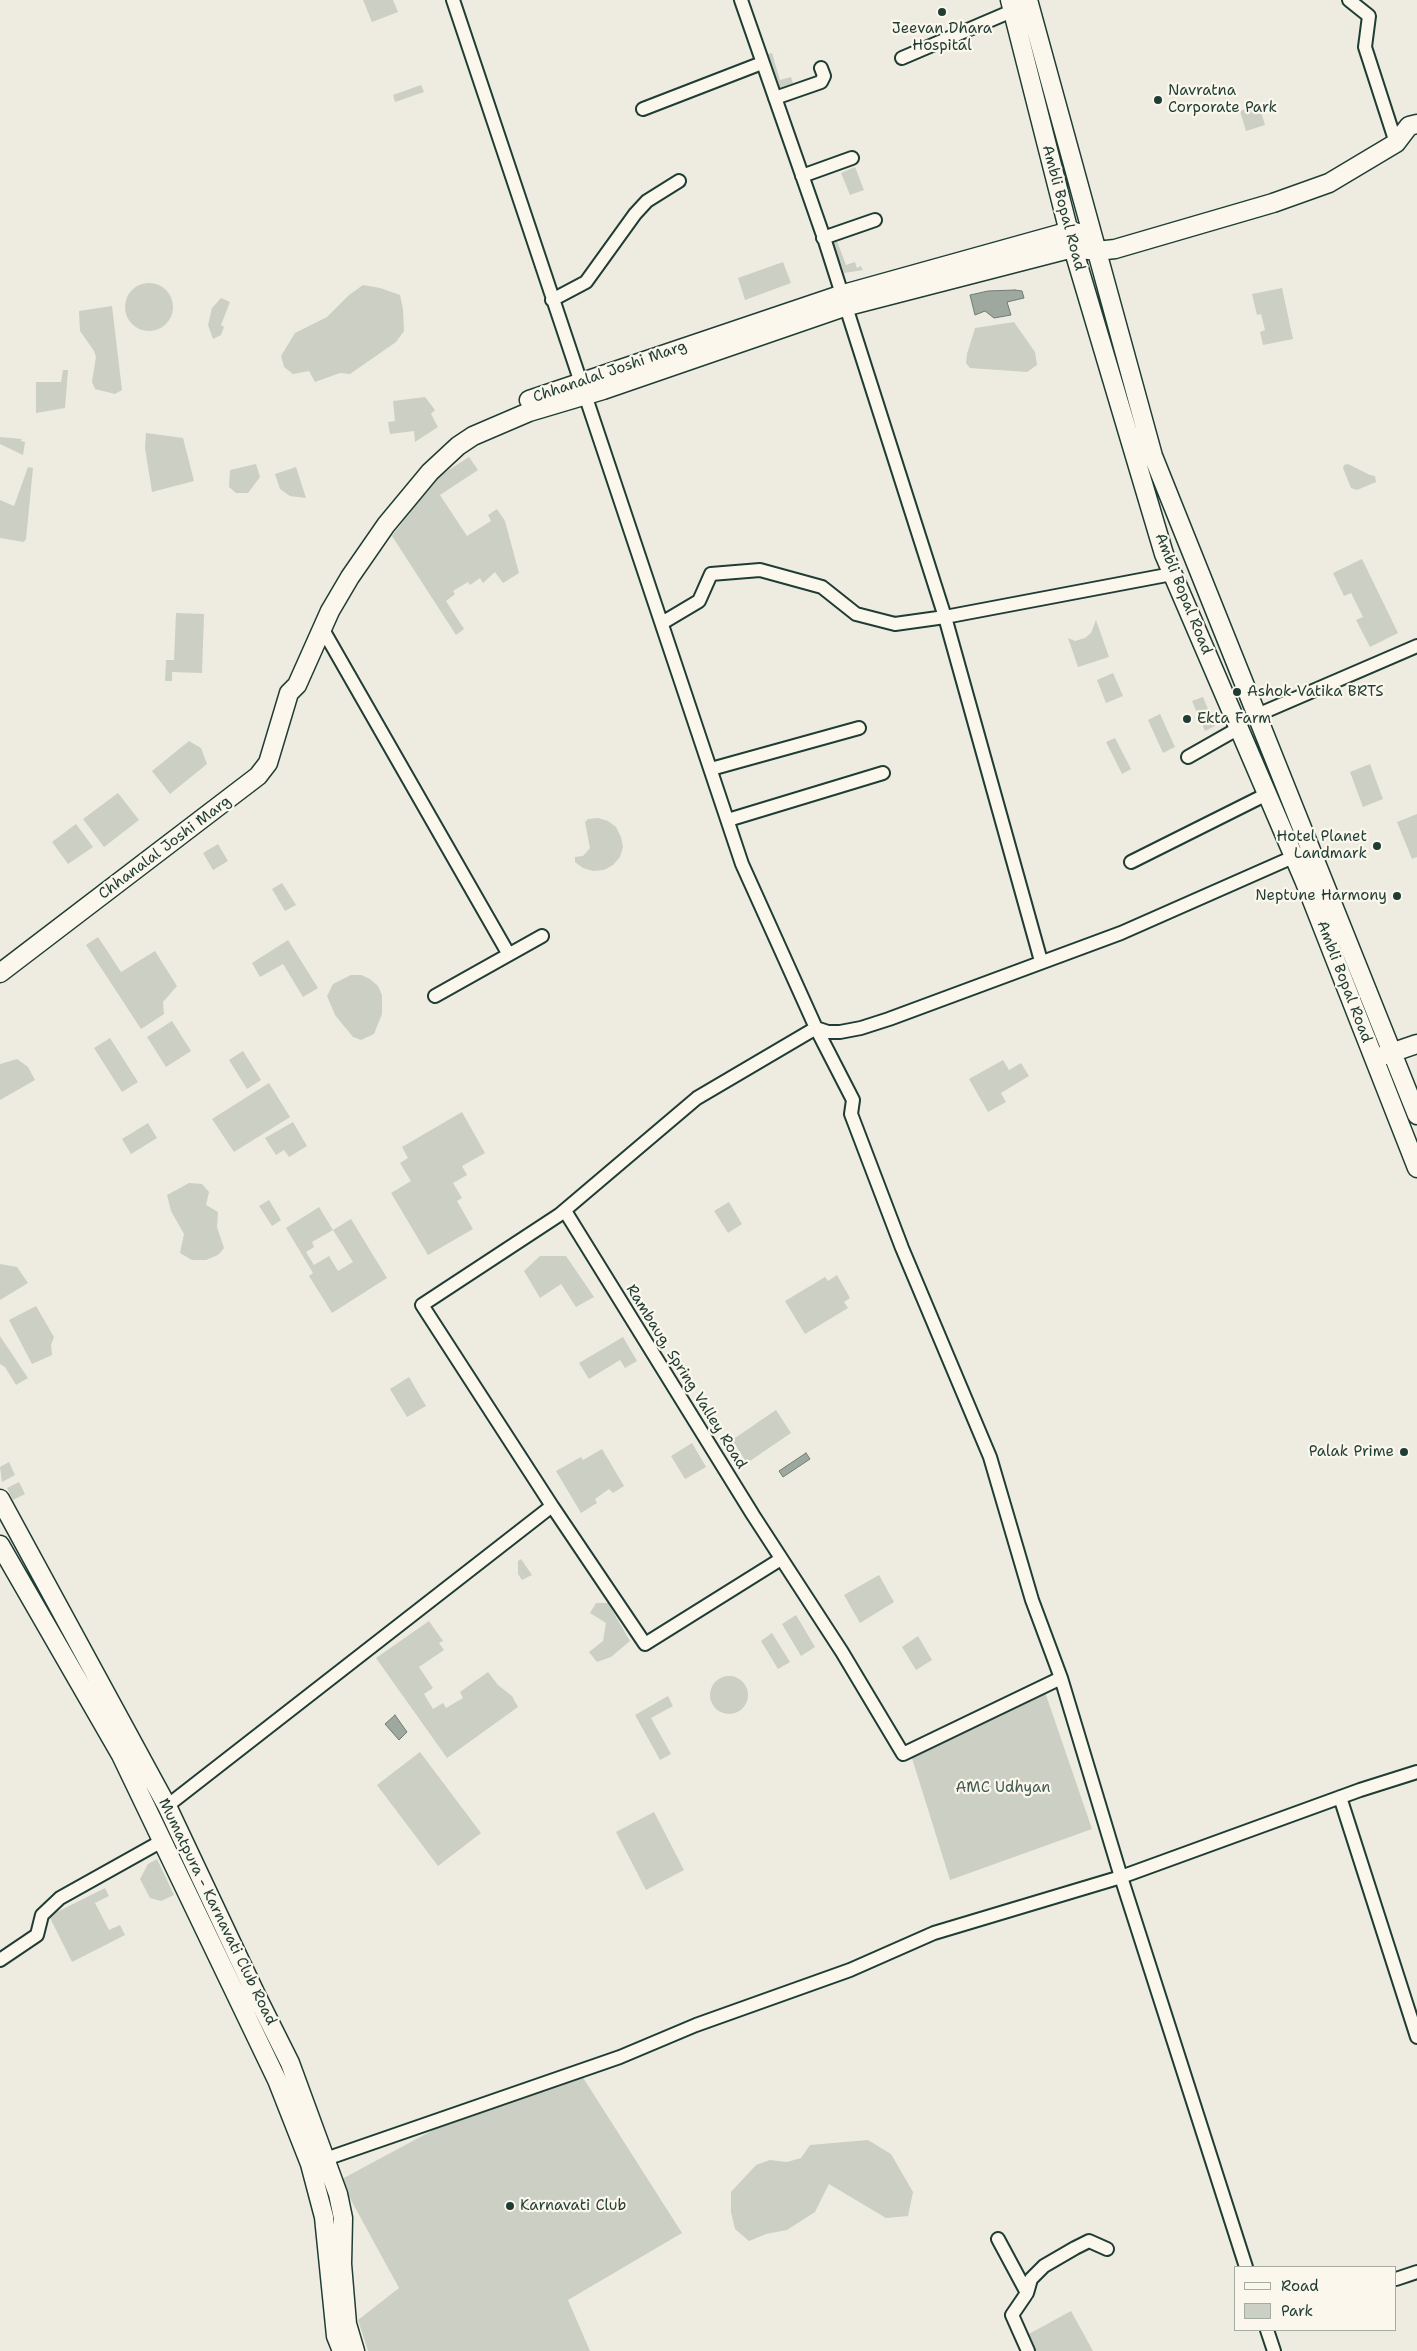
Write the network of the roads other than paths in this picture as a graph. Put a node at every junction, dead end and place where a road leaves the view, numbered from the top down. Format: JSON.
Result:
{"nodes":[{"id":1,"x":453,"y":0,"type":"edge"},
{"id":2,"x":741,"y":0,"type":"edge"},
{"id":3,"x":1028,"y":0,"type":"edge"},
{"id":4,"x":1349,"y":0,"type":"edge"},
{"id":5,"x":1011,"y":6,"type":"edge"},
{"id":6,"x":902,"y":58,"type":"dead end"},
{"id":7,"x":762,"y":63,"type":"junction"},
{"id":8,"x":821,"y":68,"type":"dead end"},
{"id":9,"x":775,"y":98,"type":"junction"},
{"id":10,"x":644,"y":109,"type":"dead end"},
{"id":11,"x":1417,"y":124,"type":"edge"},
{"id":12,"x":1417,"y":141,"type":"edge"},
{"id":13,"x":1398,"y":142,"type":"junction"},
{"id":14,"x":852,"y":158,"type":"dead end"},
{"id":15,"x":802,"y":176,"type":"junction"},
{"id":16,"x":679,"y":181,"type":"dead end"},
{"id":17,"x":875,"y":220,"type":"dead end"},
{"id":18,"x":823,"y":238,"type":"junction"},
{"id":19,"x":1071,"y":239,"type":"junction"},
{"id":20,"x":1094,"y":243,"type":"junction"},
{"id":21,"x":552,"y":300,"type":"junction"},
{"id":22,"x":842,"y":301,"type":"junction"},
{"id":23,"x":582,"y":389,"type":"junction"},
{"id":24,"x":463,"y":436,"type":"junction"},
{"id":25,"x":1172,"y":574,"type":"junction"},
{"id":26,"x":945,"y":617,"type":"junction"},
{"id":27,"x":662,"y":623,"type":"junction"},
{"id":28,"x":322,"y":628,"type":"junction"},
{"id":29,"x":1417,"y":646,"type":"edge"},
{"id":30,"x":289,"y":693,"type":"junction"},
{"id":31,"x":1257,"y":715,"type":"junction"},
{"id":32,"x":860,"y":728,"type":"dead end"},
{"id":33,"x":1238,"y":728,"type":"junction"},
{"id":34,"x":1188,"y":756,"type":"dead end"},
{"id":35,"x":711,"y":769,"type":"junction"},
{"id":36,"x":883,"y":773,"type":"dead end"},
{"id":37,"x":1267,"y":794,"type":"junction"},
{"id":38,"x":728,"y":820,"type":"junction"},
{"id":39,"x":1311,"y":849,"type":"junction"},
{"id":40,"x":1294,"y":857,"type":"junction"},
{"id":41,"x":1131,"y":862,"type":"dead end"},
{"id":42,"x":542,"y":936,"type":"dead end"},
{"id":43,"x":508,"y":953,"type":"junction"},
{"id":44,"x":1041,"y":961,"type":"junction"},
{"id":45,"x":0,"y":974,"type":"edge"},
{"id":46,"x":435,"y":996,"type":"dead end"},
{"id":47,"x":816,"y":1028,"type":"junction"},
{"id":48,"x":1417,"y":1044,"type":"edge"},
{"id":49,"x":1392,"y":1052,"type":"junction"},
{"id":50,"x":1374,"y":1060,"type":"junction"},
{"id":51,"x":1417,"y":1115,"type":"edge"},
{"id":52,"x":1417,"y":1168,"type":"edge"},
{"id":53,"x":565,"y":1211,"type":"junction"},
{"id":54,"x":0,"y":1499,"type":"edge"},
{"id":55,"x":552,"y":1506,"type":"junction"},
{"id":56,"x":0,"y":1546,"type":"edge"},
{"id":57,"x":781,"y":1559,"type":"junction"},
{"id":58,"x":1061,"y":1678,"type":"junction"},
{"id":59,"x":1417,"y":1772,"type":"edge"},
{"id":60,"x":1340,"y":1797,"type":"junction"},
{"id":61,"x":166,"y":1806,"type":"junction"},
{"id":62,"x":162,"y":1841,"type":"junction"},
{"id":63,"x":1121,"y":1877,"type":"junction"},
{"id":64,"x":0,"y":1960,"type":"edge"},
{"id":65,"x":1417,"y":2037,"type":"edge"},
{"id":66,"x":318,"y":2162,"type":"junction"},
{"id":67,"x":998,"y":2238,"type":"dead end"},
{"id":68,"x":1107,"y":2249,"type":"dead end"},
{"id":69,"x":1246,"y":2266,"type":"edge"},
{"id":70,"x":1417,"y":2272,"type":"edge"},
{"id":71,"x":1397,"y":2279,"type":"edge"},
{"id":72,"x":1027,"y":2293,"type":"junction"},
{"id":73,"x":1267,"y":2331,"type":"edge"},
{"id":74,"x":342,"y":2351,"type":"edge"},
{"id":75,"x":355,"y":2351,"type":"edge"},
{"id":76,"x":1028,"y":2351,"type":"edge"},
{"id":77,"x":1274,"y":2351,"type":"edge"}],
"edges":[{"from":1,"to":21,"type":"street"},
{"from":2,"to":7,"type":"street"},
{"from":3,"to":20,"type":"street","name":"Ambli Bopal Road"},
{"from":4,"to":13,"type":"street"},
{"from":5,"to":6,"type":"street"},
{"from":5,"to":19,"type":"street","name":"Ambli Bopal Road"},
{"from":7,"to":9,"type":"street"},
{"from":7,"to":10,"type":"street"},
{"from":8,"to":9,"type":"street"},
{"from":9,"to":15,"type":"street"},
{"from":11,"to":13,"type":"street"},
{"from":12,"to":13,"type":"street"},
{"from":13,"to":20,"type":"street"},
{"from":14,"to":15,"type":"street"},
{"from":15,"to":18,"type":"street"},
{"from":16,"to":21,"type":"street"},
{"from":17,"to":18,"type":"street"},
{"from":18,"to":22,"type":"street"},
{"from":19,"to":20,"type":"street"},
{"from":19,"to":22,"type":"street","name":"Chhanalal Joshi Marg"},
{"from":19,"to":25,"type":"street","name":"Ambli Bopal Road"},
{"from":20,"to":31,"type":"street","name":"Ambli Bopal Road"},
{"from":21,"to":23,"type":"street"},
{"from":22,"to":23,"type":"street","name":"Chhanalal Joshi Marg"},
{"from":22,"to":26,"type":"street"},
{"from":23,"to":24,"type":"street","name":"Chhanalal Joshi Marg"},
{"from":23,"to":27,"type":"street"},
{"from":24,"to":28,"type":"street","name":"Chhanalal Joshi Marg"},
{"from":24,"to":30,"type":"street","name":"Chhanalal Joshi Marg"},
{"from":25,"to":26,"type":"street"},
{"from":25,"to":33,"type":"street","name":"Ambli Bopal Road"},
{"from":26,"to":27,"type":"street"},
{"from":26,"to":44,"type":"street"},
{"from":27,"to":35,"type":"street"},
{"from":28,"to":30,"type":"street","name":"Chhanalal Joshi Marg"},
{"from":28,"to":43,"type":"street"},
{"from":29,"to":31,"type":"street"},
{"from":30,"to":45,"type":"street","name":"Chhanalal Joshi Marg"},
{"from":31,"to":39,"type":"street","name":"Ambli Bopal Road"},
{"from":32,"to":35,"type":"street"},
{"from":33,"to":34,"type":"street"},
{"from":33,"to":37,"type":"street","name":"Ambli Bopal Road"},
{"from":35,"to":38,"type":"street"},
{"from":36,"to":38,"type":"street"},
{"from":37,"to":40,"type":"street","name":"Ambli Bopal Road"},
{"from":37,"to":41,"type":"street"},
{"from":38,"to":47,"type":"street"},
{"from":39,"to":40,"type":"street"},
{"from":39,"to":49,"type":"street","name":"Ambli Bopal Road"},
{"from":40,"to":44,"type":"street"},
{"from":40,"to":50,"type":"street","name":"Ambli Bopal Road"},
{"from":42,"to":43,"type":"street"},
{"from":43,"to":46,"type":"street"},
{"from":44,"to":47,"type":"street"},
{"from":47,"to":53,"type":"street"},
{"from":47,"to":58,"type":"street"},
{"from":48,"to":49,"type":"street"},
{"from":49,"to":50,"type":"street"},
{"from":49,"to":51,"type":"street","name":"Ambli Bopal Road"},
{"from":50,"to":52,"type":"street","name":"Ambli Bopal Road"},
{"from":53,"to":55,"type":"street"},
{"from":53,"to":57,"type":"street","name":"Rambaug, Spring Valley Road"},
{"from":54,"to":61,"type":"street","name":"Mumatpura - Karnavati Club Road"},
{"from":55,"to":57,"type":"street"},
{"from":55,"to":61,"type":"street"},
{"from":56,"to":62,"type":"street","name":"Mumatpura - Karnavati Club Road"},
{"from":57,"to":58,"type":"street","name":"Rambaug, Spring Valley Road"},
{"from":58,"to":63,"type":"street"},
{"from":59,"to":60,"type":"street"},
{"from":60,"to":63,"type":"street"},
{"from":60,"to":65,"type":"street"},
{"from":61,"to":66,"type":"street","name":"Mumatpura - Karnavati Club Road"},
{"from":62,"to":64,"type":"street"},
{"from":62,"to":66,"type":"street","name":"Mumatpura - Karnavati Club Road"},
{"from":63,"to":66,"type":"street"},
{"from":63,"to":69,"type":"street"},
{"from":66,"to":74,"type":"street","name":"Mumatpura - Karnavati Club Road"},
{"from":66,"to":75,"type":"street","name":"Mumatpura - Karnavati Club Road"},
{"from":67,"to":72,"type":"street"},
{"from":68,"to":72,"type":"street"},
{"from":70,"to":71,"type":"street"},
{"from":72,"to":76,"type":"street"},
{"from":73,"to":77,"type":"street"}]}
